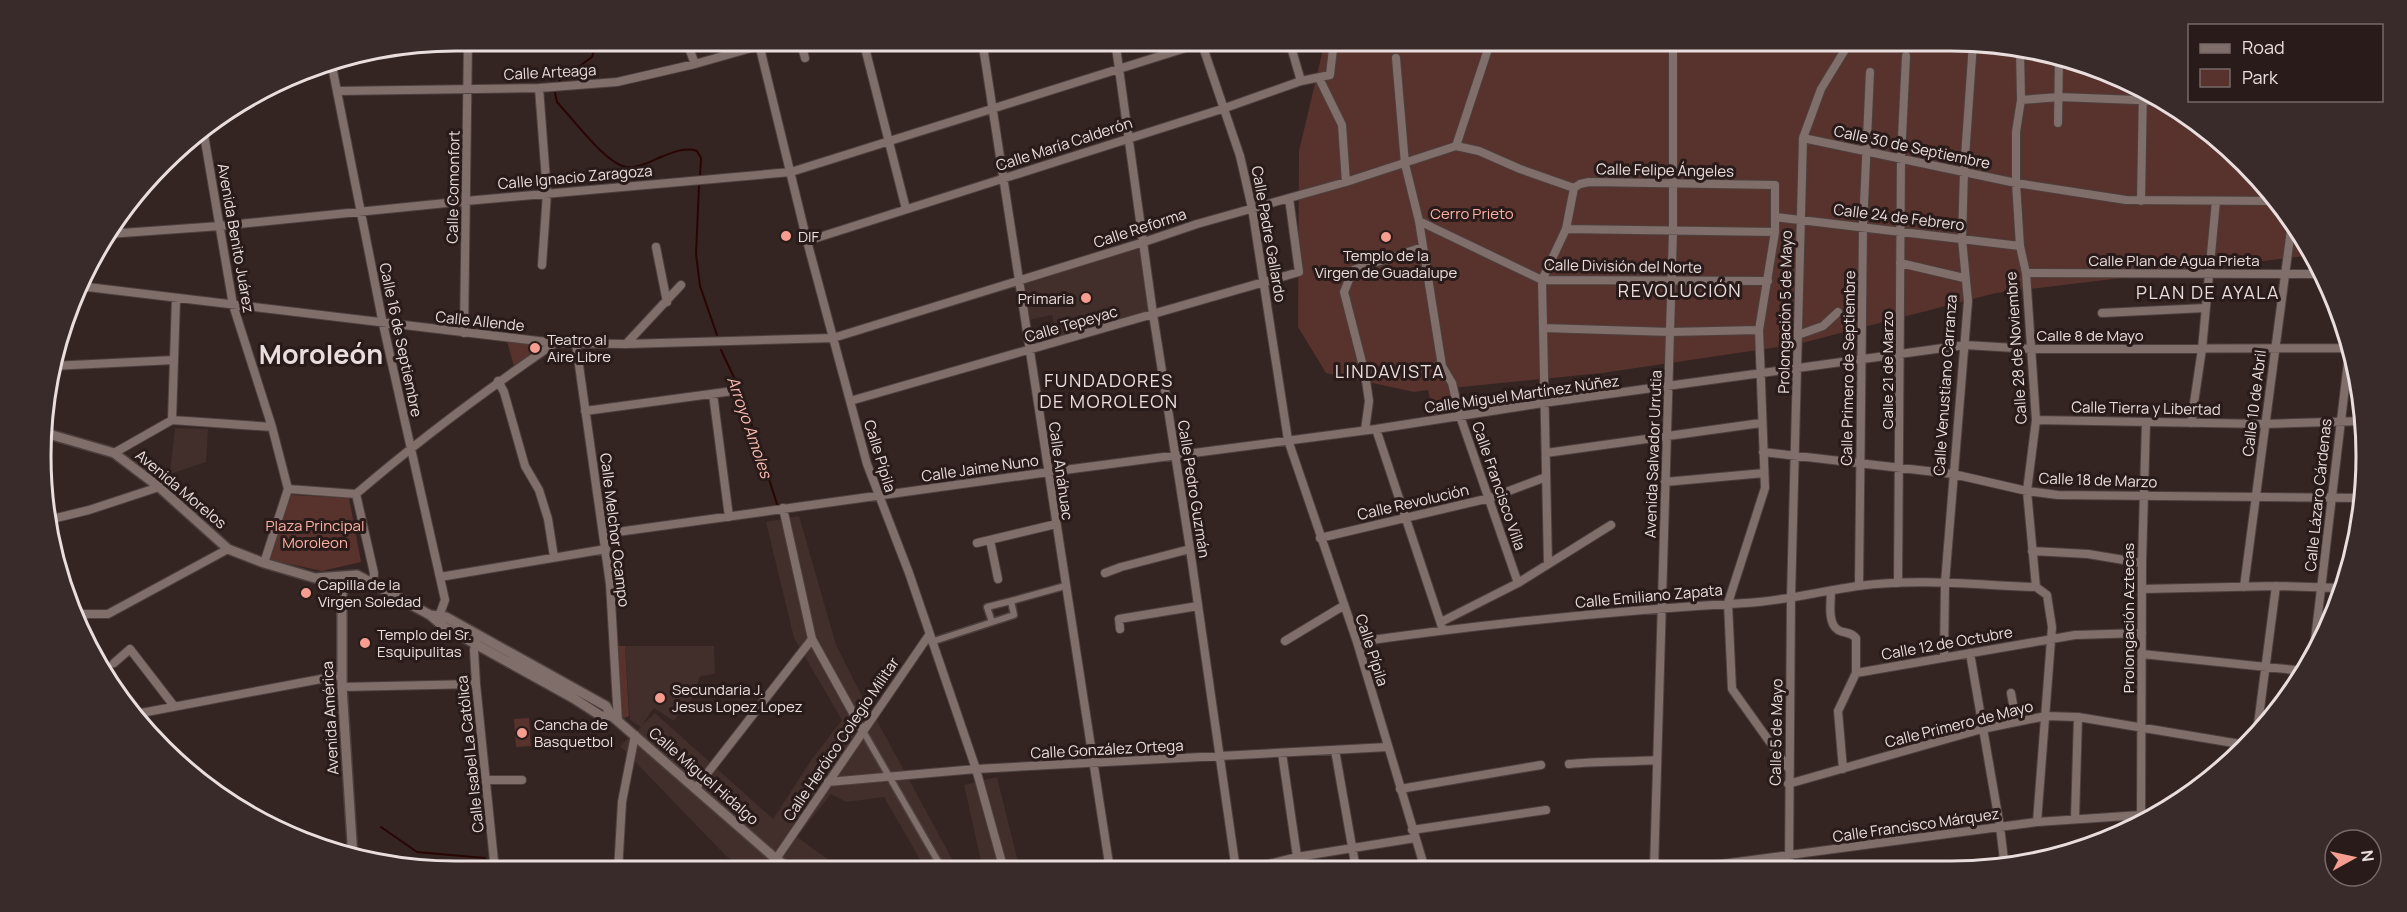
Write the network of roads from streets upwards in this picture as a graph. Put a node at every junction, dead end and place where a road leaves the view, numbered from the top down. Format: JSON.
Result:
{"nodes":[{"id":1,"x":468,"y":51,"type":"edge"},
{"id":2,"x":690,"y":51,"type":"edge"},
{"id":3,"x":735,"y":51,"type":"edge"},
{"id":4,"x":761,"y":51,"type":"edge"},
{"id":5,"x":803,"y":51,"type":"edge"},
{"id":6,"x":866,"y":51,"type":"edge"},
{"id":7,"x":983,"y":51,"type":"edge"},
{"id":8,"x":1117,"y":51,"type":"edge"},
{"id":9,"x":1171,"y":51,"type":"edge"},
{"id":10,"x":1204,"y":51,"type":"edge"},
{"id":11,"x":1292,"y":51,"type":"edge"},
{"id":12,"x":1333,"y":51,"type":"edge"},
{"id":13,"x":1487,"y":51,"type":"edge"},
{"id":14,"x":1673,"y":51,"type":"edge"},
{"id":15,"x":1844,"y":51,"type":"edge"},
{"id":16,"x":1972,"y":52,"type":"edge"},
{"id":17,"x":1906,"y":56,"type":"dead end"},
{"id":18,"x":2020,"y":57,"type":"edge"},
{"id":19,"x":805,"y":58,"type":"dead end"},
{"id":20,"x":1396,"y":58,"type":"dead end"},
{"id":21,"x":695,"y":64,"type":"junction"},
{"id":22,"x":2059,"y":66,"type":"edge"},
{"id":23,"x":1119,"y":68,"type":"junction"},
{"id":24,"x":333,"y":70,"type":"edge"},
{"id":25,"x":1870,"y":72,"type":"dead end"},
{"id":26,"x":1318,"y":78,"type":"junction"},
{"id":27,"x":1301,"y":81,"type":"junction"},
{"id":28,"x":468,"y":87,"type":"junction"},
{"id":29,"x":539,"y":88,"type":"junction"},
{"id":30,"x":337,"y":91,"type":"junction"},
{"id":31,"x":2059,"y":97,"type":"junction"},
{"id":32,"x":2021,"y":100,"type":"junction"},
{"id":33,"x":2143,"y":101,"type":"joint"},
{"id":34,"x":992,"y":108,"type":"junction"},
{"id":35,"x":1225,"y":108,"type":"junction"},
{"id":36,"x":2058,"y":123,"type":"dead end"},
{"id":37,"x":1129,"y":138,"type":"junction"},
{"id":38,"x":1803,"y":138,"type":"junction"},
{"id":39,"x":204,"y":139,"type":"edge"},
{"id":40,"x":888,"y":142,"type":"junction"},
{"id":41,"x":1456,"y":146,"type":"junction"},
{"id":42,"x":1865,"y":151,"type":"junction"},
{"id":43,"x":1901,"y":157,"type":"junction"},
{"id":44,"x":1405,"y":164,"type":"junction"},
{"id":45,"x":1964,"y":171,"type":"junction"},
{"id":46,"x":792,"y":172,"type":"junction"},
{"id":47,"x":1003,"y":178,"type":"junction"},
{"id":48,"x":1346,"y":182,"type":"junction"},
{"id":49,"x":2016,"y":183,"type":"junction"},
{"id":50,"x":1673,"y":184,"type":"junction"},
{"id":51,"x":1574,"y":188,"type":"junction"},
{"id":52,"x":547,"y":193,"type":"junction"},
{"id":53,"x":1289,"y":198,"type":"junction"},
{"id":54,"x":466,"y":201,"type":"junction"},
{"id":55,"x":2141,"y":201,"type":"junction"},
{"id":56,"x":2216,"y":201,"type":"junction"},
{"id":57,"x":2265,"y":201,"type":"edge"},
{"id":58,"x":1252,"y":208,"type":"junction"},
{"id":59,"x":906,"y":210,"type":"junction"},
{"id":60,"x":361,"y":211,"type":"junction"},
{"id":61,"x":1775,"y":217,"type":"junction"},
{"id":62,"x":1800,"y":218,"type":"junction"},
{"id":63,"x":1419,"y":221,"type":"junction"},
{"id":64,"x":220,"y":226,"type":"junction"},
{"id":65,"x":1863,"y":226,"type":"junction"},
{"id":66,"x":1566,"y":229,"type":"junction"},
{"id":67,"x":1673,"y":231,"type":"junction"},
{"id":68,"x":1900,"y":231,"type":"junction"},
{"id":69,"x":1775,"y":232,"type":"junction"},
{"id":70,"x":118,"y":233,"type":"edge"},
{"id":71,"x":2290,"y":235,"type":"edge"},
{"id":72,"x":1962,"y":239,"type":"junction"},
{"id":73,"x":807,"y":241,"type":"junction"},
{"id":74,"x":1144,"y":242,"type":"junction"},
{"id":75,"x":2020,"y":246,"type":"junction"},
{"id":76,"x":656,"y":247,"type":"dead end"},
{"id":77,"x":1423,"y":247,"type":"junction"},
{"id":78,"x":1900,"y":263,"type":"junction"},
{"id":79,"x":542,"y":265,"type":"dead end"},
{"id":80,"x":2026,"y":273,"type":"junction"},
{"id":81,"x":2285,"y":274,"type":"junction"},
{"id":82,"x":2312,"y":274,"type":"edge"},
{"id":83,"x":2207,"y":275,"type":"junction"},
{"id":84,"x":1964,"y":278,"type":"junction"},
{"id":85,"x":1542,"y":279,"type":"junction"},
{"id":86,"x":1018,"y":281,"type":"junction"},
{"id":87,"x":1671,"y":281,"type":"junction"},
{"id":88,"x":1768,"y":281,"type":"junction"},
{"id":89,"x":1264,"y":282,"type":"junction"},
{"id":90,"x":681,"y":285,"type":"dead end"},
{"id":91,"x":88,"y":287,"type":"edge"},
{"id":92,"x":176,"y":300,"type":"junction"},
{"id":93,"x":667,"y":302,"type":"junction"},
{"id":94,"x":233,"y":305,"type":"junction"},
{"id":95,"x":2205,"y":308,"type":"junction"},
{"id":96,"x":1838,"y":312,"type":"dead end"},
{"id":97,"x":2102,"y":313,"type":"dead end"},
{"id":98,"x":1153,"y":314,"type":"junction"},
{"id":99,"x":383,"y":324,"type":"junction"},
{"id":100,"x":1543,"y":328,"type":"junction"},
{"id":101,"x":1759,"y":330,"type":"junction"},
{"id":102,"x":1670,"y":332,"type":"junction"},
{"id":103,"x":464,"y":333,"type":"junction"},
{"id":104,"x":1798,"y":335,"type":"junction"},
{"id":105,"x":833,"y":338,"type":"junction"},
{"id":106,"x":555,"y":343,"type":"junction"},
{"id":107,"x":576,"y":344,"type":"junction"},
{"id":108,"x":626,"y":344,"type":"junction"},
{"id":109,"x":1965,"y":345,"type":"junction"},
{"id":110,"x":2275,"y":347,"type":"junction"},
{"id":111,"x":2341,"y":347,"type":"edge"},
{"id":112,"x":2202,"y":348,"type":"junction"},
{"id":113,"x":2032,"y":349,"type":"junction"},
{"id":114,"x":1029,"y":351,"type":"junction"},
{"id":115,"x":1901,"y":354,"type":"junction"},
{"id":116,"x":1861,"y":359,"type":"junction"},
{"id":117,"x":174,"y":360,"type":"junction"},
{"id":118,"x":62,"y":366,"type":"edge"},
{"id":119,"x":1797,"y":368,"type":"junction"},
{"id":120,"x":2347,"y":371,"type":"edge"},
{"id":121,"x":1759,"y":373,"type":"junction"},
{"id":122,"x":498,"y":381,"type":"junction"},
{"id":123,"x":1668,"y":386,"type":"junction"},
{"id":124,"x":733,"y":391,"type":"dead end"},
{"id":125,"x":713,"y":394,"type":"junction"},
{"id":126,"x":850,"y":400,"type":"junction"},
{"id":127,"x":1544,"y":403,"type":"junction"},
{"id":128,"x":585,"y":411,"type":"junction"},
{"id":129,"x":1460,"y":416,"type":"junction"},
{"id":130,"x":172,"y":420,"type":"junction"},
{"id":131,"x":2036,"y":420,"type":"junction"},
{"id":132,"x":2340,"y":421,"type":"junction"},
{"id":133,"x":2354,"y":421,"type":"edge"},
{"id":134,"x":2146,"y":422,"type":"junction"},
{"id":135,"x":1761,"y":423,"type":"junction"},
{"id":136,"x":2191,"y":423,"type":"junction"},
{"id":137,"x":2265,"y":424,"type":"junction"},
{"id":138,"x":272,"y":428,"type":"junction"},
{"id":139,"x":1376,"y":429,"type":"junction"},
{"id":140,"x":1365,"y":430,"type":"junction"},
{"id":141,"x":52,"y":435,"type":"edge"},
{"id":142,"x":1667,"y":437,"type":"junction"},
{"id":143,"x":1288,"y":440,"type":"junction"},
{"id":144,"x":410,"y":448,"type":"junction"},
{"id":145,"x":1763,"y":452,"type":"junction"},
{"id":146,"x":114,"y":453,"type":"junction"},
{"id":147,"x":1546,"y":453,"type":"junction"},
{"id":148,"x":1796,"y":455,"type":"junction"},
{"id":149,"x":1174,"y":457,"type":"junction"},
{"id":150,"x":1860,"y":463,"type":"junction"},
{"id":151,"x":1900,"y":469,"type":"junction"},
{"id":152,"x":1049,"y":472,"type":"junction"},
{"id":153,"x":1764,"y":473,"type":"junction"},
{"id":154,"x":1953,"y":474,"type":"junction"},
{"id":155,"x":1546,"y":477,"type":"junction"},
{"id":156,"x":1665,"y":482,"type":"junction"},
{"id":157,"x":159,"y":488,"type":"junction"},
{"id":158,"x":288,"y":489,"type":"junction"},
{"id":159,"x":2027,"y":491,"type":"junction"},
{"id":160,"x":356,"y":494,"type":"junction"},
{"id":161,"x":878,"y":496,"type":"junction"},
{"id":162,"x":2144,"y":496,"type":"junction"},
{"id":163,"x":2256,"y":496,"type":"junction"},
{"id":164,"x":1490,"y":498,"type":"junction"},
{"id":165,"x":2331,"y":498,"type":"junction"},
{"id":166,"x":2354,"y":498,"type":"edge"},
{"id":167,"x":783,"y":508,"type":"junction"},
{"id":168,"x":729,"y":517,"type":"junction"},
{"id":169,"x":56,"y":518,"type":"edge"},
{"id":170,"x":1406,"y":519,"type":"junction"},
{"id":171,"x":1056,"y":524,"type":"junction"},
{"id":172,"x":1611,"y":525,"type":"dead end"},
{"id":173,"x":603,"y":534,"type":"junction"},
{"id":174,"x":1320,"y":538,"type":"junction"},
{"id":175,"x":990,"y":540,"type":"junction"},
{"id":176,"x":977,"y":543,"type":"dead end"},
{"id":177,"x":228,"y":549,"type":"junction"},
{"id":178,"x":606,"y":549,"type":"junction"},
{"id":179,"x":1190,"y":549,"type":"junction"},
{"id":180,"x":2032,"y":551,"type":"junction"},
{"id":181,"x":554,"y":557,"type":"junction"},
{"id":182,"x":264,"y":563,"type":"junction"},
{"id":183,"x":2142,"y":563,"type":"junction"},
{"id":184,"x":1548,"y":564,"type":"junction"},
{"id":185,"x":1105,"y":573,"type":"dead end"},
{"id":186,"x":342,"y":577,"type":"junction"},
{"id":187,"x":440,"y":577,"type":"junction"},
{"id":188,"x":998,"y":579,"type":"dead end"},
{"id":189,"x":373,"y":583,"type":"junction"},
{"id":190,"x":1518,"y":583,"type":"junction"},
{"id":191,"x":1898,"y":583,"type":"junction"},
{"id":192,"x":1945,"y":583,"type":"junction"},
{"id":193,"x":1065,"y":586,"type":"junction"},
{"id":194,"x":1859,"y":586,"type":"junction"},
{"id":195,"x":2036,"y":586,"type":"junction"},
{"id":196,"x":2244,"y":586,"type":"junction"},
{"id":197,"x":2276,"y":586,"type":"junction"},
{"id":198,"x":2322,"y":588,"type":"junction"},
{"id":199,"x":2334,"y":588,"type":"edge"},
{"id":200,"x":2142,"y":589,"type":"junction"},
{"id":201,"x":1831,"y":591,"type":"junction"},
{"id":202,"x":1791,"y":597,"type":"junction"},
{"id":203,"x":1011,"y":601,"type":"junction"},
{"id":204,"x":1728,"y":603,"type":"junction"},
{"id":205,"x":1198,"y":606,"type":"junction"},
{"id":206,"x":1343,"y":606,"type":"junction"},
{"id":207,"x":1662,"y":607,"type":"junction"},
{"id":208,"x":83,"y":614,"type":"edge"},
{"id":209,"x":435,"y":617,"type":"junction"},
{"id":210,"x":992,"y":622,"type":"junction"},
{"id":211,"x":1442,"y":626,"type":"junction"},
{"id":212,"x":1120,"y":629,"type":"dead end"},
{"id":213,"x":2316,"y":630,"type":"edge"},
{"id":214,"x":2142,"y":633,"type":"junction"},
{"id":215,"x":930,"y":638,"type":"junction"},
{"id":216,"x":812,"y":639,"type":"junction"},
{"id":217,"x":2051,"y":639,"type":"junction"},
{"id":218,"x":477,"y":640,"type":"junction"},
{"id":219,"x":1285,"y":641,"type":"dead end"},
{"id":220,"x":1357,"y":642,"type":"junction"},
{"id":221,"x":1970,"y":653,"type":"junction"},
{"id":222,"x":2142,"y":654,"type":"junction"},
{"id":223,"x":1944,"y":658,"type":"junction"},
{"id":224,"x":114,"y":663,"type":"dead end"},
{"id":225,"x":2266,"y":666,"type":"junction"},
{"id":226,"x":2295,"y":670,"type":"edge"},
{"id":227,"x":1856,"y":673,"type":"junction"},
{"id":228,"x":342,"y":675,"type":"junction"},
{"id":229,"x":476,"y":684,"type":"junction"},
{"id":230,"x":342,"y":687,"type":"junction"},
{"id":231,"x":2011,"y":693,"type":"dead end"},
{"id":232,"x":174,"y":706,"type":"junction"},
{"id":233,"x":143,"y":713,"type":"edge"},
{"id":234,"x":2046,"y":716,"type":"junction"},
{"id":235,"x":2078,"y":717,"type":"junction"},
{"id":236,"x":615,"y":718,"type":"junction"},
{"id":237,"x":2259,"y":718,"type":"edge"},
{"id":238,"x":2016,"y":721,"type":"junction"},
{"id":239,"x":2141,"y":727,"type":"junction"},
{"id":240,"x":1982,"y":729,"type":"junction"},
{"id":241,"x":863,"y":731,"type":"junction"},
{"id":242,"x":635,"y":735,"type":"junction"},
{"id":243,"x":2236,"y":743,"type":"edge"},
{"id":244,"x":1388,"y":747,"type":"junction"},
{"id":245,"x":1335,"y":750,"type":"junction"},
{"id":246,"x":1282,"y":753,"type":"junction"},
{"id":247,"x":1221,"y":757,"type":"junction"},
{"id":248,"x":1657,"y":760,"type":"junction"},
{"id":249,"x":1094,"y":764,"type":"junction"},
{"id":250,"x":1569,"y":764,"type":"dead end"},
{"id":251,"x":1541,"y":765,"type":"dead end"},
{"id":252,"x":976,"y":769,"type":"junction"},
{"id":253,"x":1789,"y":769,"type":"junction"},
{"id":254,"x":1843,"y":769,"type":"junction"},
{"id":255,"x":890,"y":778,"type":"junction"},
{"id":256,"x":486,"y":780,"type":"junction"},
{"id":257,"x":522,"y":780,"type":"dead end"},
{"id":258,"x":828,"y":782,"type":"junction"},
{"id":259,"x":1788,"y":784,"type":"junction"},
{"id":260,"x":695,"y":789,"type":"junction"},
{"id":261,"x":1400,"y":789,"type":"junction"},
{"id":262,"x":1546,"y":810,"type":"dead end"},
{"id":263,"x":2141,"y":814,"type":"edge"},
{"id":264,"x":2138,"y":815,"type":"edge"},
{"id":265,"x":2075,"y":819,"type":"junction"},
{"id":266,"x":2037,"y":822,"type":"junction"},
{"id":267,"x":2000,"y":827,"type":"junction"},
{"id":268,"x":1414,"y":834,"type":"junction"},
{"id":269,"x":352,"y":847,"type":"edge"},
{"id":270,"x":1352,"y":848,"type":"junction"},
{"id":271,"x":1789,"y":856,"type":"junction"},
{"id":272,"x":1297,"y":857,"type":"junction"},
{"id":273,"x":2004,"y":858,"type":"edge"},
{"id":274,"x":776,"y":859,"type":"junction"},
{"id":275,"x":494,"y":861,"type":"edge"},
{"id":276,"x":619,"y":861,"type":"edge"},
{"id":277,"x":779,"y":861,"type":"edge"},
{"id":278,"x":938,"y":861,"type":"edge"},
{"id":279,"x":1002,"y":861,"type":"edge"},
{"id":280,"x":1109,"y":861,"type":"edge"},
{"id":281,"x":1235,"y":861,"type":"edge"},
{"id":282,"x":1281,"y":861,"type":"edge"},
{"id":283,"x":1298,"y":861,"type":"edge"},
{"id":284,"x":1354,"y":861,"type":"edge"},
{"id":285,"x":1422,"y":861,"type":"edge"},
{"id":286,"x":1654,"y":861,"type":"edge"},
{"id":287,"x":1749,"y":861,"type":"edge"},
{"id":288,"x":1789,"y":861,"type":"edge"}],
"edges":[{"from":1,"to":28,"type":"street","name":"Calle Comonfort"},
{"from":2,"to":21,"type":"street"},
{"from":3,"to":21,"type":"street","name":"Calle Arteaga"},
{"from":4,"to":46,"type":"street","name":"Calle Pípila"},
{"from":5,"to":19,"type":"street"},
{"from":6,"to":40,"type":"street"},
{"from":7,"to":34,"type":"street","name":"Calle Anáhuac"},
{"from":8,"to":23,"type":"street","name":"Calle Pedro Guzmán"},
{"from":9,"to":23,"type":"street","name":"Calle Ignacio Zaragoza"},
{"from":10,"to":35,"type":"street","name":"Calle Padre Gallardo"},
{"from":11,"to":27,"type":"street"},
{"from":12,"to":26,"type":"street","name":"Calle María Calderón"},
{"from":13,"to":41,"type":"street"},
{"from":14,"to":50,"type":"street","name":"Avenida Salvador Urrutia"},
{"from":15,"to":38,"type":"street","name":"Prolongación 5 de Mayo"},
{"from":16,"to":45,"type":"street","name":"Calle Venustiano Carranza"},
{"from":17,"to":43,"type":"street","name":"Calle 21 de Marzo"},
{"from":18,"to":32,"type":"street","name":"Calle 28 de Noviembre"},
{"from":20,"to":44,"type":"street","name":"Calle Francisco Villa"},
{"from":21,"to":29,"type":"street","name":"Calle Arteaga"},
{"from":22,"to":31,"type":"street"},
{"from":23,"to":34,"type":"street","name":"Calle Ignacio Zaragoza"},
{"from":23,"to":37,"type":"street","name":"Calle Pedro Guzmán"},
{"from":24,"to":30,"type":"street","name":"Calle 16 de Septiembre"},
{"from":25,"to":42,"type":"street","name":"Calle Primero de Septiembre"},
{"from":26,"to":27,"type":"street","name":"Calle María Calderón"},
{"from":26,"to":48,"type":"street"},
{"from":27,"to":35,"type":"street","name":"Calle María Calderón"},
{"from":28,"to":29,"type":"street","name":"Calle Arteaga"},
{"from":28,"to":30,"type":"street","name":"Calle Arteaga"},
{"from":28,"to":54,"type":"street","name":"Calle Comonfort"},
{"from":29,"to":52,"type":"street"},
{"from":30,"to":60,"type":"street","name":"Calle 16 de Septiembre"},
{"from":31,"to":32,"type":"street"},
{"from":31,"to":33,"type":"street"},
{"from":31,"to":36,"type":"street"},
{"from":32,"to":49,"type":"street","name":"Calle 28 de Noviembre"},
{"from":33,"to":55,"type":"street"},
{"from":34,"to":40,"type":"street","name":"Calle Ignacio Zaragoza"},
{"from":34,"to":47,"type":"street","name":"Calle Anáhuac"},
{"from":35,"to":37,"type":"street","name":"Calle María Calderón"},
{"from":35,"to":58,"type":"street","name":"Calle Padre Gallardo"},
{"from":37,"to":47,"type":"street","name":"Calle María Calderón"},
{"from":37,"to":74,"type":"street","name":"Calle Pedro Guzmán"},
{"from":38,"to":42,"type":"street","name":"Calle 30 de Septiembre"},
{"from":38,"to":62,"type":"street","name":"Prolongación 5 de Mayo"},
{"from":39,"to":64,"type":"street","name":"Avenida Benito Juárez"},
{"from":40,"to":46,"type":"street","name":"Calle Ignacio Zaragoza"},
{"from":40,"to":59,"type":"street"},
{"from":41,"to":44,"type":"street","name":"Calle Reforma"},
{"from":41,"to":51,"type":"street"},
{"from":42,"to":43,"type":"street","name":"Calle 30 de Septiembre"},
{"from":42,"to":65,"type":"street","name":"Calle Primero de Septiembre"},
{"from":43,"to":45,"type":"street","name":"Calle 30 de Septiembre"},
{"from":43,"to":68,"type":"street","name":"Calle 21 de Marzo"},
{"from":44,"to":48,"type":"street","name":"Calle Reforma"},
{"from":44,"to":63,"type":"street","name":"Calle Francisco Villa"},
{"from":45,"to":49,"type":"street","name":"Calle 30 de Septiembre"},
{"from":45,"to":72,"type":"street","name":"Calle Venustiano Carranza"},
{"from":46,"to":52,"type":"street","name":"Calle Ignacio Zaragoza"},
{"from":46,"to":73,"type":"street","name":"Calle Pípila"},
{"from":47,"to":59,"type":"street","name":"Calle María Calderón"},
{"from":47,"to":86,"type":"street","name":"Calle Anáhuac"},
{"from":48,"to":53,"type":"street","name":"Calle Reforma"},
{"from":49,"to":55,"type":"street","name":"Calle 30 de Septiembre"},
{"from":49,"to":75,"type":"street","name":"Calle 28 de Noviembre"},
{"from":50,"to":51,"type":"street","name":"Calle Felipe Ángeles"},
{"from":50,"to":61,"type":"street","name":"Calle Felipe Ángeles"},
{"from":50,"to":67,"type":"street","name":"Avenida Salvador Urrutia"},
{"from":51,"to":66,"type":"street"},
{"from":52,"to":54,"type":"street","name":"Calle Ignacio Zaragoza"},
{"from":52,"to":79,"type":"street"},
{"from":53,"to":58,"type":"street","name":"Calle Reforma"},
{"from":53,"to":89,"type":"street","name":"Calle Tepeyac"},
{"from":54,"to":60,"type":"street","name":"Calle Ignacio Zaragoza"},
{"from":54,"to":103,"type":"street","name":"Calle Comonfort"},
{"from":55,"to":56,"type":"street","name":"Calle 30 de Septiembre"},
{"from":56,"to":57,"type":"street","name":"Calle 30 de Septiembre"},
{"from":56,"to":83,"type":"street"},
{"from":58,"to":74,"type":"street","name":"Calle Reforma"},
{"from":58,"to":89,"type":"street","name":"Calle Padre Gallardo"},
{"from":59,"to":73,"type":"street","name":"Calle María Calderón"},
{"from":60,"to":64,"type":"street","name":"Calle Ignacio Zaragoza"},
{"from":60,"to":99,"type":"street","name":"Calle 16 de Septiembre"},
{"from":61,"to":62,"type":"street","name":"Calle 24 de Febrero"},
{"from":61,"to":69,"type":"street"},
{"from":62,"to":65,"type":"street","name":"Calle 24 de Febrero"},
{"from":62,"to":104,"type":"street","name":"Prolongación 5 de Mayo"},
{"from":63,"to":77,"type":"street","name":"Calle Francisco Villa"},
{"from":63,"to":85,"type":"street","name":"Calle División del Norte"},
{"from":64,"to":70,"type":"street","name":"Calle Ignacio Zaragoza"},
{"from":64,"to":94,"type":"street","name":"Avenida Benito Juárez"},
{"from":65,"to":68,"type":"street","name":"Calle 24 de Febrero"},
{"from":65,"to":116,"type":"street","name":"Calle Primero de Septiembre"},
{"from":66,"to":67,"type":"street"},
{"from":66,"to":85,"type":"street"},
{"from":67,"to":69,"type":"street"},
{"from":67,"to":87,"type":"street","name":"Avenida Salvador Urrutia"},
{"from":68,"to":72,"type":"street","name":"Calle 24 de Febrero"},
{"from":68,"to":78,"type":"street","name":"Calle 21 de Marzo"},
{"from":69,"to":88,"type":"street"},
{"from":71,"to":81,"type":"street","name":"Calle 10 de Abril"},
{"from":72,"to":75,"type":"street","name":"Calle 24 de Febrero"},
{"from":72,"to":84,"type":"street","name":"Calle Venustiano Carranza"},
{"from":73,"to":105,"type":"street","name":"Calle Pípila"},
{"from":74,"to":86,"type":"street","name":"Calle Reforma"},
{"from":74,"to":98,"type":"street","name":"Calle Pedro Guzmán"},
{"from":75,"to":80,"type":"street","name":"Calle 28 de Noviembre"},
{"from":76,"to":93,"type":"street"},
{"from":77,"to":129,"type":"street","name":"Calle Francisco Villa"},
{"from":77,"to":140,"type":"street"},
{"from":78,"to":84,"type":"street"},
{"from":78,"to":115,"type":"street","name":"Calle 21 de Marzo"},
{"from":80,"to":83,"type":"street","name":"Calle Plan de Agua Prieta"},
{"from":80,"to":113,"type":"street","name":"Calle 28 de Noviembre"},
{"from":81,"to":82,"type":"street","name":"Calle Plan de Agua Prieta"},
{"from":81,"to":83,"type":"street","name":"Calle Plan de Agua Prieta"},
{"from":81,"to":110,"type":"street","name":"Calle 10 de Abril"},
{"from":83,"to":95,"type":"street"},
{"from":84,"to":109,"type":"street","name":"Calle Venustiano Carranza"},
{"from":85,"to":87,"type":"street","name":"Calle División del Norte"},
{"from":85,"to":100,"type":"street"},
{"from":86,"to":105,"type":"street","name":"Calle Reforma"},
{"from":86,"to":114,"type":"street","name":"Calle Anáhuac"},
{"from":87,"to":88,"type":"street","name":"Calle División del Norte"},
{"from":87,"to":102,"type":"street","name":"Avenida Salvador Urrutia"},
{"from":88,"to":101,"type":"street"},
{"from":89,"to":98,"type":"street","name":"Calle Tepeyac"},
{"from":89,"to":143,"type":"street","name":"Calle Padre Gallardo"},
{"from":90,"to":93,"type":"street"},
{"from":91,"to":92,"type":"street","name":"Calle Allende"},
{"from":92,"to":94,"type":"street","name":"Calle Allende"},
{"from":92,"to":117,"type":"street"},
{"from":93,"to":108,"type":"street"},
{"from":94,"to":99,"type":"street","name":"Calle Allende"},
{"from":94,"to":138,"type":"street","name":"Avenida Benito Juárez"},
{"from":95,"to":97,"type":"street"},
{"from":95,"to":112,"type":"street"},
{"from":96,"to":104,"type":"street"},
{"from":98,"to":114,"type":"street","name":"Calle Tepeyac"},
{"from":98,"to":149,"type":"street","name":"Calle Pedro Guzmán"},
{"from":99,"to":103,"type":"street","name":"Calle Allende"},
{"from":99,"to":144,"type":"street","name":"Calle 16 de Septiembre"},
{"from":100,"to":102,"type":"street"},
{"from":100,"to":127,"type":"street"},
{"from":101,"to":102,"type":"street"},
{"from":101,"to":121,"type":"street"},
{"from":102,"to":123,"type":"street","name":"Avenida Salvador Urrutia"},
{"from":103,"to":106,"type":"street","name":"Calle Allende"},
{"from":104,"to":119,"type":"street","name":"Prolongación 5 de Mayo"},
{"from":105,"to":108,"type":"street","name":"Calle Allende"},
{"from":105,"to":126,"type":"street","name":"Calle Pípila"},
{"from":106,"to":107,"type":"street","name":"Calle Allende"},
{"from":106,"to":122,"type":"street"},
{"from":107,"to":108,"type":"street","name":"Calle Allende"},
{"from":107,"to":128,"type":"street","name":"Calle Melchor Ocampo"},
{"from":109,"to":113,"type":"street","name":"Calle 8 de Mayo"},
{"from":109,"to":115,"type":"street","name":"Calle 8 de Mayo"},
{"from":109,"to":154,"type":"street","name":"Calle Venustiano Carranza"},
{"from":110,"to":111,"type":"street","name":"Calle 8 de Mayo"},
{"from":110,"to":112,"type":"street","name":"Calle 8 de Mayo"},
{"from":110,"to":137,"type":"street","name":"Calle 10 de Abril"},
{"from":112,"to":113,"type":"street","name":"Calle 8 de Mayo"},
{"from":112,"to":136,"type":"street"},
{"from":113,"to":131,"type":"street","name":"Calle 28 de Noviembre"},
{"from":114,"to":126,"type":"street","name":"Calle Tepeyac"},
{"from":114,"to":152,"type":"street","name":"Calle Anáhuac"},
{"from":115,"to":116,"type":"street","name":"Calle 8 de Mayo"},
{"from":115,"to":151,"type":"street","name":"Calle 21 de Marzo"},
{"from":116,"to":119,"type":"street","name":"Calle 8 de Mayo"},
{"from":116,"to":150,"type":"street","name":"Calle Primero de Septiembre"},
{"from":117,"to":118,"type":"street"},
{"from":117,"to":130,"type":"street"},
{"from":119,"to":121,"type":"street","name":"Calle 8 de Mayo"},
{"from":119,"to":148,"type":"street","name":"Prolongación 5 de Mayo"},
{"from":120,"to":132,"type":"street","name":"Calle Lázaro Cárdenas"},
{"from":121,"to":123,"type":"street","name":"Calle Miguel Martínez Núñez"},
{"from":121,"to":135,"type":"street"},
{"from":122,"to":144,"type":"street"},
{"from":122,"to":181,"type":"street"},
{"from":123,"to":127,"type":"street","name":"Calle Miguel Martínez Núñez"},
{"from":123,"to":142,"type":"street","name":"Avenida Salvador Urrutia"},
{"from":124,"to":125,"type":"street"},
{"from":125,"to":128,"type":"street"},
{"from":125,"to":168,"type":"street"},
{"from":126,"to":161,"type":"street","name":"Calle Pípila"},
{"from":127,"to":129,"type":"street","name":"Calle Miguel Martínez Núñez"},
{"from":127,"to":147,"type":"street"},
{"from":128,"to":173,"type":"street","name":"Calle Melchor Ocampo"},
{"from":129,"to":139,"type":"street","name":"Calle Miguel Martínez Núñez"},
{"from":129,"to":164,"type":"street","name":"Calle Francisco Villa"},
{"from":130,"to":138,"type":"street"},
{"from":130,"to":146,"type":"street"},
{"from":131,"to":134,"type":"street","name":"Calle Tierra y Libertad"},
{"from":131,"to":159,"type":"street","name":"Calle 28 de Noviembre"},
{"from":132,"to":133,"type":"street","name":"Calle Tierra y Libertad"},
{"from":132,"to":137,"type":"street","name":"Calle Tierra y Libertad"},
{"from":132,"to":165,"type":"street","name":"Calle Lázaro Cárdenas"},
{"from":134,"to":136,"type":"street","name":"Calle Tierra y Libertad"},
{"from":134,"to":162,"type":"street","name":"Prolongación Aztecas"},
{"from":135,"to":142,"type":"street"},
{"from":135,"to":145,"type":"street"},
{"from":136,"to":137,"type":"street","name":"Calle Tierra y Libertad"},
{"from":137,"to":163,"type":"street","name":"Calle 10 de Abril"},
{"from":138,"to":158,"type":"street","name":"Avenida Benito Juárez"},
{"from":139,"to":140,"type":"street","name":"Calle Miguel Martínez Núñez"},
{"from":139,"to":170,"type":"street"},
{"from":140,"to":143,"type":"street","name":"Calle Miguel Martínez Núñez"},
{"from":141,"to":146,"type":"street","name":"Avenida Morelos"},
{"from":142,"to":147,"type":"street"},
{"from":142,"to":156,"type":"street","name":"Avenida Salvador Urrutia"},
{"from":143,"to":149,"type":"street","name":"Calle Jaime Nuno"},
{"from":143,"to":174,"type":"street","name":"Calle Pípila"},
{"from":144,"to":160,"type":"street"},
{"from":144,"to":187,"type":"street","name":"Calle 16 de Septiembre"},
{"from":145,"to":148,"type":"street","name":"Calle 18 de Marzo"},
{"from":145,"to":153,"type":"street"},
{"from":146,"to":157,"type":"street","name":"Avenida Morelos"},
{"from":147,"to":155,"type":"street"},
{"from":148,"to":150,"type":"street","name":"Calle 18 de Marzo"},
{"from":148,"to":202,"type":"street","name":"Prolongación 5 de Mayo"},
{"from":149,"to":152,"type":"street","name":"Calle Jaime Nuno"},
{"from":149,"to":179,"type":"street","name":"Calle Pedro Guzmán"},
{"from":150,"to":151,"type":"street","name":"Calle 18 de Marzo"},
{"from":150,"to":194,"type":"street","name":"Calle Primero de Septiembre"},
{"from":151,"to":154,"type":"street","name":"Calle 18 de Marzo"},
{"from":151,"to":191,"type":"street","name":"Calle 21 de Marzo"},
{"from":152,"to":161,"type":"street","name":"Calle Jaime Nuno"},
{"from":152,"to":171,"type":"street","name":"Calle Anáhuac"},
{"from":153,"to":156,"type":"street"},
{"from":153,"to":204,"type":"street"},
{"from":154,"to":159,"type":"street","name":"Calle 18 de Marzo"},
{"from":154,"to":192,"type":"street","name":"Calle Venustiano Carranza"},
{"from":155,"to":164,"type":"street","name":"Calle Revolución"},
{"from":155,"to":184,"type":"street"},
{"from":156,"to":207,"type":"street","name":"Avenida Salvador Urrutia"},
{"from":157,"to":169,"type":"street"},
{"from":157,"to":177,"type":"street","name":"Avenida Morelos"},
{"from":158,"to":160,"type":"street"},
{"from":158,"to":182,"type":"street"},
{"from":159,"to":162,"type":"street","name":"Calle 18 de Marzo"},
{"from":159,"to":180,"type":"street","name":"Calle 28 de Noviembre"},
{"from":160,"to":189,"type":"street"},
{"from":161,"to":167,"type":"street","name":"Calle Jaime Nuno"},
{"from":161,"to":215,"type":"street","name":"Calle Pípila"},
{"from":162,"to":163,"type":"street","name":"Calle 18 de Marzo"},
{"from":162,"to":183,"type":"street","name":"Prolongación Aztecas"},
{"from":163,"to":165,"type":"street","name":"Calle 18 de Marzo"},
{"from":163,"to":196,"type":"street","name":"Calle 10 de Abril"},
{"from":164,"to":170,"type":"street","name":"Calle Revolución"},
{"from":164,"to":190,"type":"street","name":"Calle Francisco Villa"},
{"from":165,"to":166,"type":"street","name":"Calle 18 de Marzo"},
{"from":165,"to":198,"type":"street","name":"Calle Lázaro Cárdenas"},
{"from":167,"to":168,"type":"street","name":"Calle Jaime Nuno"},
{"from":167,"to":216,"type":"street"},
{"from":168,"to":173,"type":"street","name":"Calle Jaime Nuno"},
{"from":170,"to":174,"type":"street","name":"Calle Revolución"},
{"from":170,"to":211,"type":"street"},
{"from":171,"to":175,"type":"street"},
{"from":171,"to":193,"type":"street","name":"Calle Anáhuac"},
{"from":172,"to":184,"type":"street"},
{"from":173,"to":178,"type":"street","name":"Calle Melchor Ocampo"},
{"from":174,"to":206,"type":"street","name":"Calle Pípila"},
{"from":175,"to":176,"type":"street"},
{"from":175,"to":188,"type":"street"},
{"from":177,"to":182,"type":"street","name":"Calle Miguel Hidalgo"},
{"from":177,"to":208,"type":"street"},
{"from":178,"to":181,"type":"street"},
{"from":178,"to":236,"type":"street","name":"Calle Melchor Ocampo"},
{"from":179,"to":185,"type":"street"},
{"from":179,"to":205,"type":"street","name":"Calle Pedro Guzmán"},
{"from":180,"to":183,"type":"street"},
{"from":180,"to":195,"type":"street","name":"Calle 28 de Noviembre"},
{"from":181,"to":187,"type":"street"},
{"from":182,"to":186,"type":"street","name":"Calle Miguel Hidalgo"},
{"from":183,"to":200,"type":"street","name":"Prolongación Aztecas"},
{"from":184,"to":190,"type":"street"},
{"from":186,"to":189,"type":"street","name":"Calle Miguel Hidalgo"},
{"from":186,"to":228,"type":"street","name":"Avenida América"},
{"from":187,"to":209,"type":"street","name":"Calle 16 de Septiembre"},
{"from":189,"to":209,"type":"street","name":"Calle Miguel Hidalgo"},
{"from":190,"to":211,"type":"street"},
{"from":191,"to":192,"type":"street","name":"Calle Emiliano Zapata"},
{"from":191,"to":194,"type":"street","name":"Calle Emiliano Zapata"},
{"from":192,"to":195,"type":"street","name":"Calle Emiliano Zapata"},
{"from":192,"to":223,"type":"street","name":"Calle Venustiano Carranza"},
{"from":193,"to":203,"type":"street"},
{"from":193,"to":249,"type":"street","name":"Calle Anáhuac"},
{"from":194,"to":201,"type":"street","name":"Calle Emiliano Zapata"},
{"from":195,"to":217,"type":"street","name":"Calle 28 de Noviembre"},
{"from":196,"to":197,"type":"street"},
{"from":196,"to":200,"type":"street"},
{"from":197,"to":198,"type":"street"},
{"from":197,"to":225,"type":"street"},
{"from":198,"to":199,"type":"street"},
{"from":198,"to":213,"type":"street","name":"Calle Lázaro Cárdenas"},
{"from":200,"to":214,"type":"street","name":"Prolongación Aztecas"},
{"from":201,"to":202,"type":"street","name":"Calle Emiliano Zapata"},
{"from":201,"to":227,"type":"street"},
{"from":202,"to":204,"type":"street","name":"Calle Emiliano Zapata"},
{"from":202,"to":253,"type":"street","name":"Calle 5 de Mayo"},
{"from":203,"to":210,"type":"street"},
{"from":203,"to":210,"type":"street"},
{"from":204,"to":207,"type":"street","name":"Calle Emiliano Zapata"},
{"from":204,"to":253,"type":"street"},
{"from":205,"to":212,"type":"street"},
{"from":205,"to":247,"type":"street","name":"Calle Pedro Guzmán"},
{"from":206,"to":219,"type":"street"},
{"from":206,"to":220,"type":"street","name":"Calle Pípila"},
{"from":207,"to":211,"type":"street","name":"Calle Emiliano Zapata"},
{"from":207,"to":248,"type":"street","name":"Avenida Salvador Urrutia"},
{"from":209,"to":218,"type":"street","name":"Calle Miguel Hidalgo"},
{"from":210,"to":215,"type":"street"},
{"from":211,"to":220,"type":"street","name":"Calle Emiliano Zapata"},
{"from":214,"to":217,"type":"street","name":"Calle 12 de Octubre"},
{"from":214,"to":222,"type":"street","name":"Prolongación Aztecas"},
{"from":215,"to":241,"type":"street","name":"Calle Heróico Colegio Militar"},
{"from":215,"to":252,"type":"street","name":"Calle Pípila"},
{"from":216,"to":241,"type":"street"},
{"from":216,"to":260,"type":"street"},
{"from":217,"to":221,"type":"street","name":"Calle 12 de Octubre"},
{"from":217,"to":234,"type":"street","name":"Calle 28 de Noviembre"},
{"from":218,"to":229,"type":"street","name":"Calle Isabel La Católica"},
{"from":218,"to":236,"type":"street","name":"Calle Miguel Hidalgo"},
{"from":220,"to":244,"type":"street","name":"Calle Pípila"},
{"from":221,"to":223,"type":"street","name":"Calle 12 de Octubre"},
{"from":221,"to":240,"type":"street"},
{"from":222,"to":225,"type":"street"},
{"from":222,"to":239,"type":"street","name":"Prolongación Aztecas"},
{"from":223,"to":227,"type":"street","name":"Calle 12 de Octubre"},
{"from":224,"to":232,"type":"street"},
{"from":225,"to":226,"type":"street"},
{"from":225,"to":237,"type":"street"},
{"from":227,"to":254,"type":"street"},
{"from":228,"to":230,"type":"street","name":"Avenida América"},
{"from":228,"to":232,"type":"street"},
{"from":229,"to":230,"type":"street"},
{"from":229,"to":256,"type":"street","name":"Calle Isabel La Católica"},
{"from":230,"to":269,"type":"street","name":"Avenida América"},
{"from":231,"to":238,"type":"street"},
{"from":232,"to":233,"type":"street"},
{"from":234,"to":235,"type":"street","name":"Calle Primero de Mayo"},
{"from":234,"to":238,"type":"street","name":"Calle Primero de Mayo"},
{"from":234,"to":266,"type":"street","name":"Calle 28 de Noviembre"},
{"from":235,"to":239,"type":"street","name":"Calle Primero de Mayo"},
{"from":235,"to":265,"type":"street"},
{"from":236,"to":242,"type":"street","name":"Calle Miguel Hidalgo"},
{"from":238,"to":240,"type":"street","name":"Calle Primero de Mayo"},
{"from":239,"to":243,"type":"street","name":"Calle Primero de Mayo"},
{"from":239,"to":263,"type":"street","name":"Prolongación Aztecas"},
{"from":240,"to":254,"type":"street","name":"Calle Primero de Mayo"},
{"from":240,"to":267,"type":"street"},
{"from":241,"to":255,"type":"street"},
{"from":241,"to":258,"type":"street","name":"Calle Heróico Colegio Militar"},
{"from":242,"to":260,"type":"street","name":"Calle Miguel Hidalgo"},
{"from":242,"to":276,"type":"street"},
{"from":244,"to":245,"type":"street","name":"Calle González Ortega"},
{"from":244,"to":261,"type":"street","name":"Calle Pípila"},
{"from":245,"to":246,"type":"street","name":"Calle González Ortega"},
{"from":245,"to":270,"type":"street"},
{"from":246,"to":247,"type":"street","name":"Calle González Ortega"},
{"from":246,"to":272,"type":"street"},
{"from":247,"to":249,"type":"street","name":"Calle González Ortega"},
{"from":247,"to":281,"type":"street","name":"Calle Pedro Guzmán"},
{"from":248,"to":250,"type":"street"},
{"from":248,"to":286,"type":"street","name":"Avenida Salvador Urrutia"},
{"from":249,"to":252,"type":"street","name":"Calle González Ortega"},
{"from":249,"to":280,"type":"street","name":"Calle Anáhuac"},
{"from":251,"to":261,"type":"street"},
{"from":252,"to":255,"type":"street","name":"Calle González Ortega"},
{"from":252,"to":279,"type":"street","name":"Calle Pípila"},
{"from":253,"to":259,"type":"street","name":"Calle 5 de Mayo"},
{"from":254,"to":259,"type":"street","name":"Calle Primero de Mayo"},
{"from":255,"to":258,"type":"street","name":"Calle González Ortega"},
{"from":255,"to":278,"type":"street"},
{"from":256,"to":257,"type":"street"},
{"from":256,"to":275,"type":"street","name":"Calle Isabel La Católica"},
{"from":258,"to":274,"type":"street","name":"Calle Heróico Colegio Militar"},
{"from":259,"to":271,"type":"street","name":"Calle 5 de Mayo"},
{"from":260,"to":274,"type":"street","name":"Calle Miguel Hidalgo"},
{"from":261,"to":268,"type":"street","name":"Calle Pípila"},
{"from":262,"to":268,"type":"street"},
{"from":264,"to":265,"type":"street","name":"Calle Francisco Márquez"},
{"from":265,"to":266,"type":"street","name":"Calle Francisco Márquez"},
{"from":266,"to":267,"type":"street","name":"Calle Francisco Márquez"},
{"from":267,"to":271,"type":"street","name":"Calle Francisco Márquez"},
{"from":267,"to":273,"type":"street"},
{"from":268,"to":270,"type":"street"},
{"from":268,"to":285,"type":"street","name":"Calle Pípila"},
{"from":270,"to":272,"type":"street"},
{"from":270,"to":284,"type":"street"},
{"from":271,"to":287,"type":"street","name":"Calle Francisco Márquez"},
{"from":271,"to":288,"type":"street","name":"Calle 5 de Mayo"},
{"from":272,"to":282,"type":"street"},
{"from":272,"to":283,"type":"street"},
{"from":274,"to":277,"type":"street","name":"Calle Miguel Hidalgo"}]}
